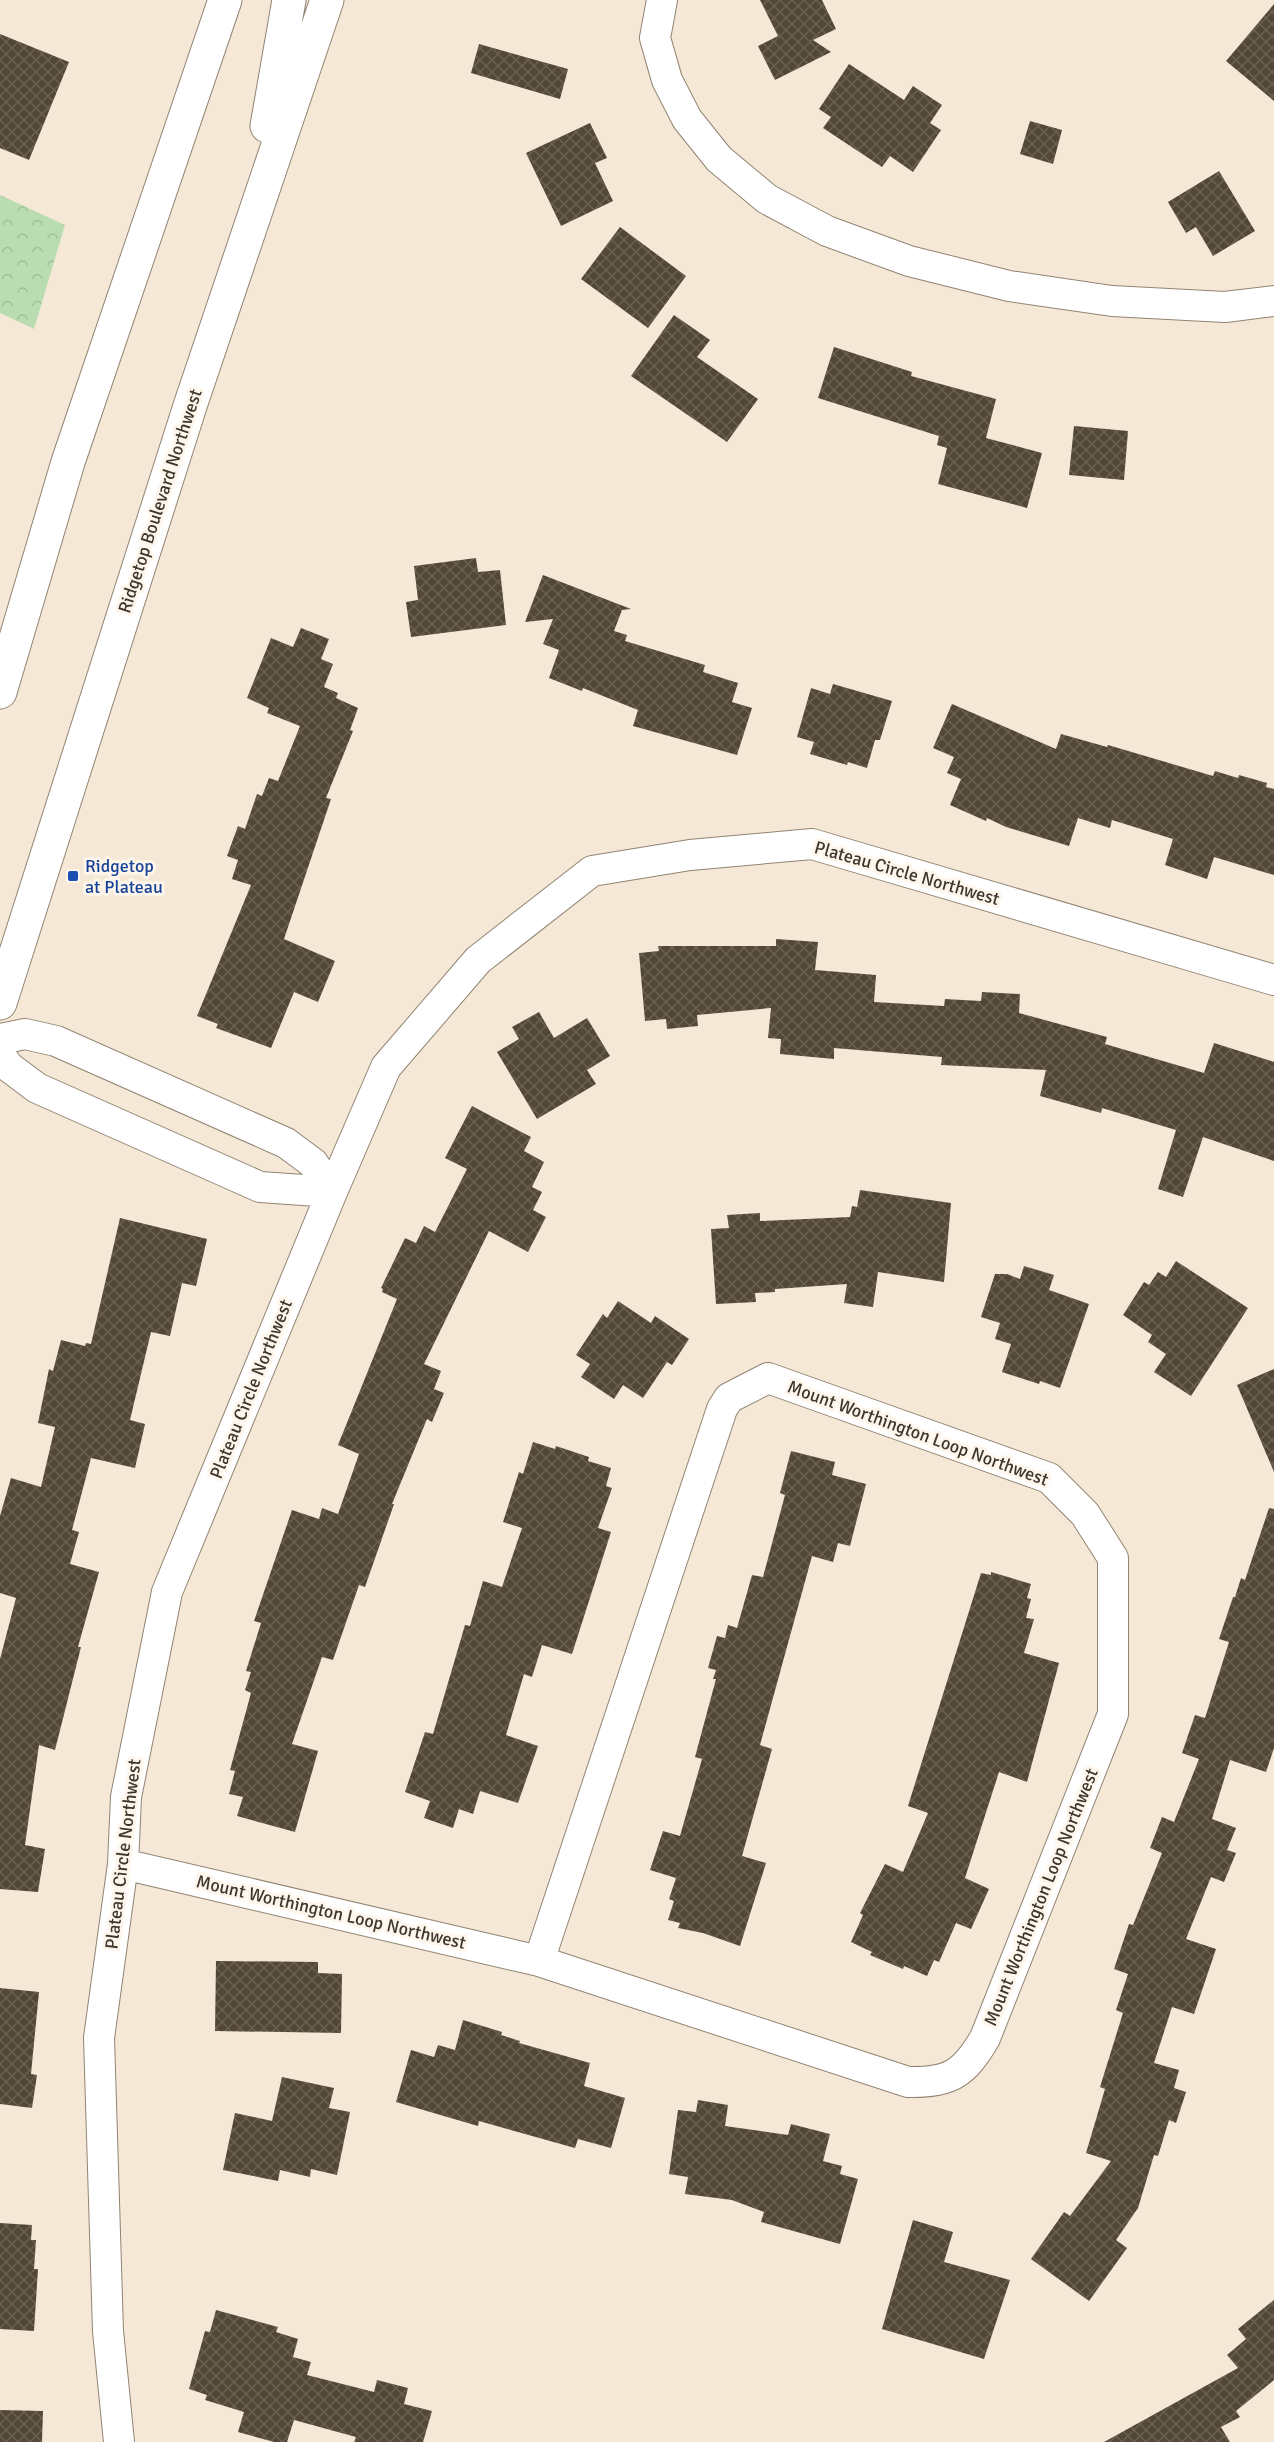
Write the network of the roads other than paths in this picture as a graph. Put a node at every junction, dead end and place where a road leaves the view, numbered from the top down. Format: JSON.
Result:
{"nodes":[{"id":1,"x":225,"y":0,"type":"edge"},
{"id":2,"x":289,"y":0,"type":"edge"},
{"id":3,"x":327,"y":0,"type":"edge"},
{"id":4,"x":662,"y":0,"type":"edge"},
{"id":5,"x":250,"y":228,"type":"junction"},
{"id":6,"x":1274,"y":301,"type":"edge"},
{"id":7,"x":0,"y":692,"type":"edge"},
{"id":8,"x":1274,"y":980,"type":"edge"},
{"id":9,"x":0,"y":1003,"type":"edge"},
{"id":10,"x":0,"y":1039,"type":"edge"},
{"id":11,"x":0,"y":1055,"type":"edge"},
{"id":12,"x":332,"y":1192,"type":"junction"},
{"id":13,"x":123,"y":1864,"type":"junction"},
{"id":14,"x":539,"y":1961,"type":"junction"},
{"id":15,"x":119,"y":2442,"type":"edge"}],
"edges":[{"from":1,"to":7,"type":"main road"},
{"from":2,"to":5,"type":"main road"},
{"from":3,"to":5,"type":"main road","name":"Ridgetop Boulevard Northwest"},
{"from":4,"to":6,"type":"street"},
{"from":5,"to":9,"type":"main road","name":"Ridgetop Boulevard Northwest"},
{"from":8,"to":12,"type":"street","name":"Plateau Circle Northwest"},
{"from":10,"to":12,"type":"street"},
{"from":11,"to":12,"type":"street"},
{"from":12,"to":13,"type":"street","name":"Plateau Circle Northwest"},
{"from":13,"to":14,"type":"street","name":"Mount Worthington Loop Northwest"},
{"from":13,"to":15,"type":"street","name":"Plateau Circle Northwest"},
{"from":14,"to":14,"type":"street","name":"Mount Worthington Loop Northwest"}]}
